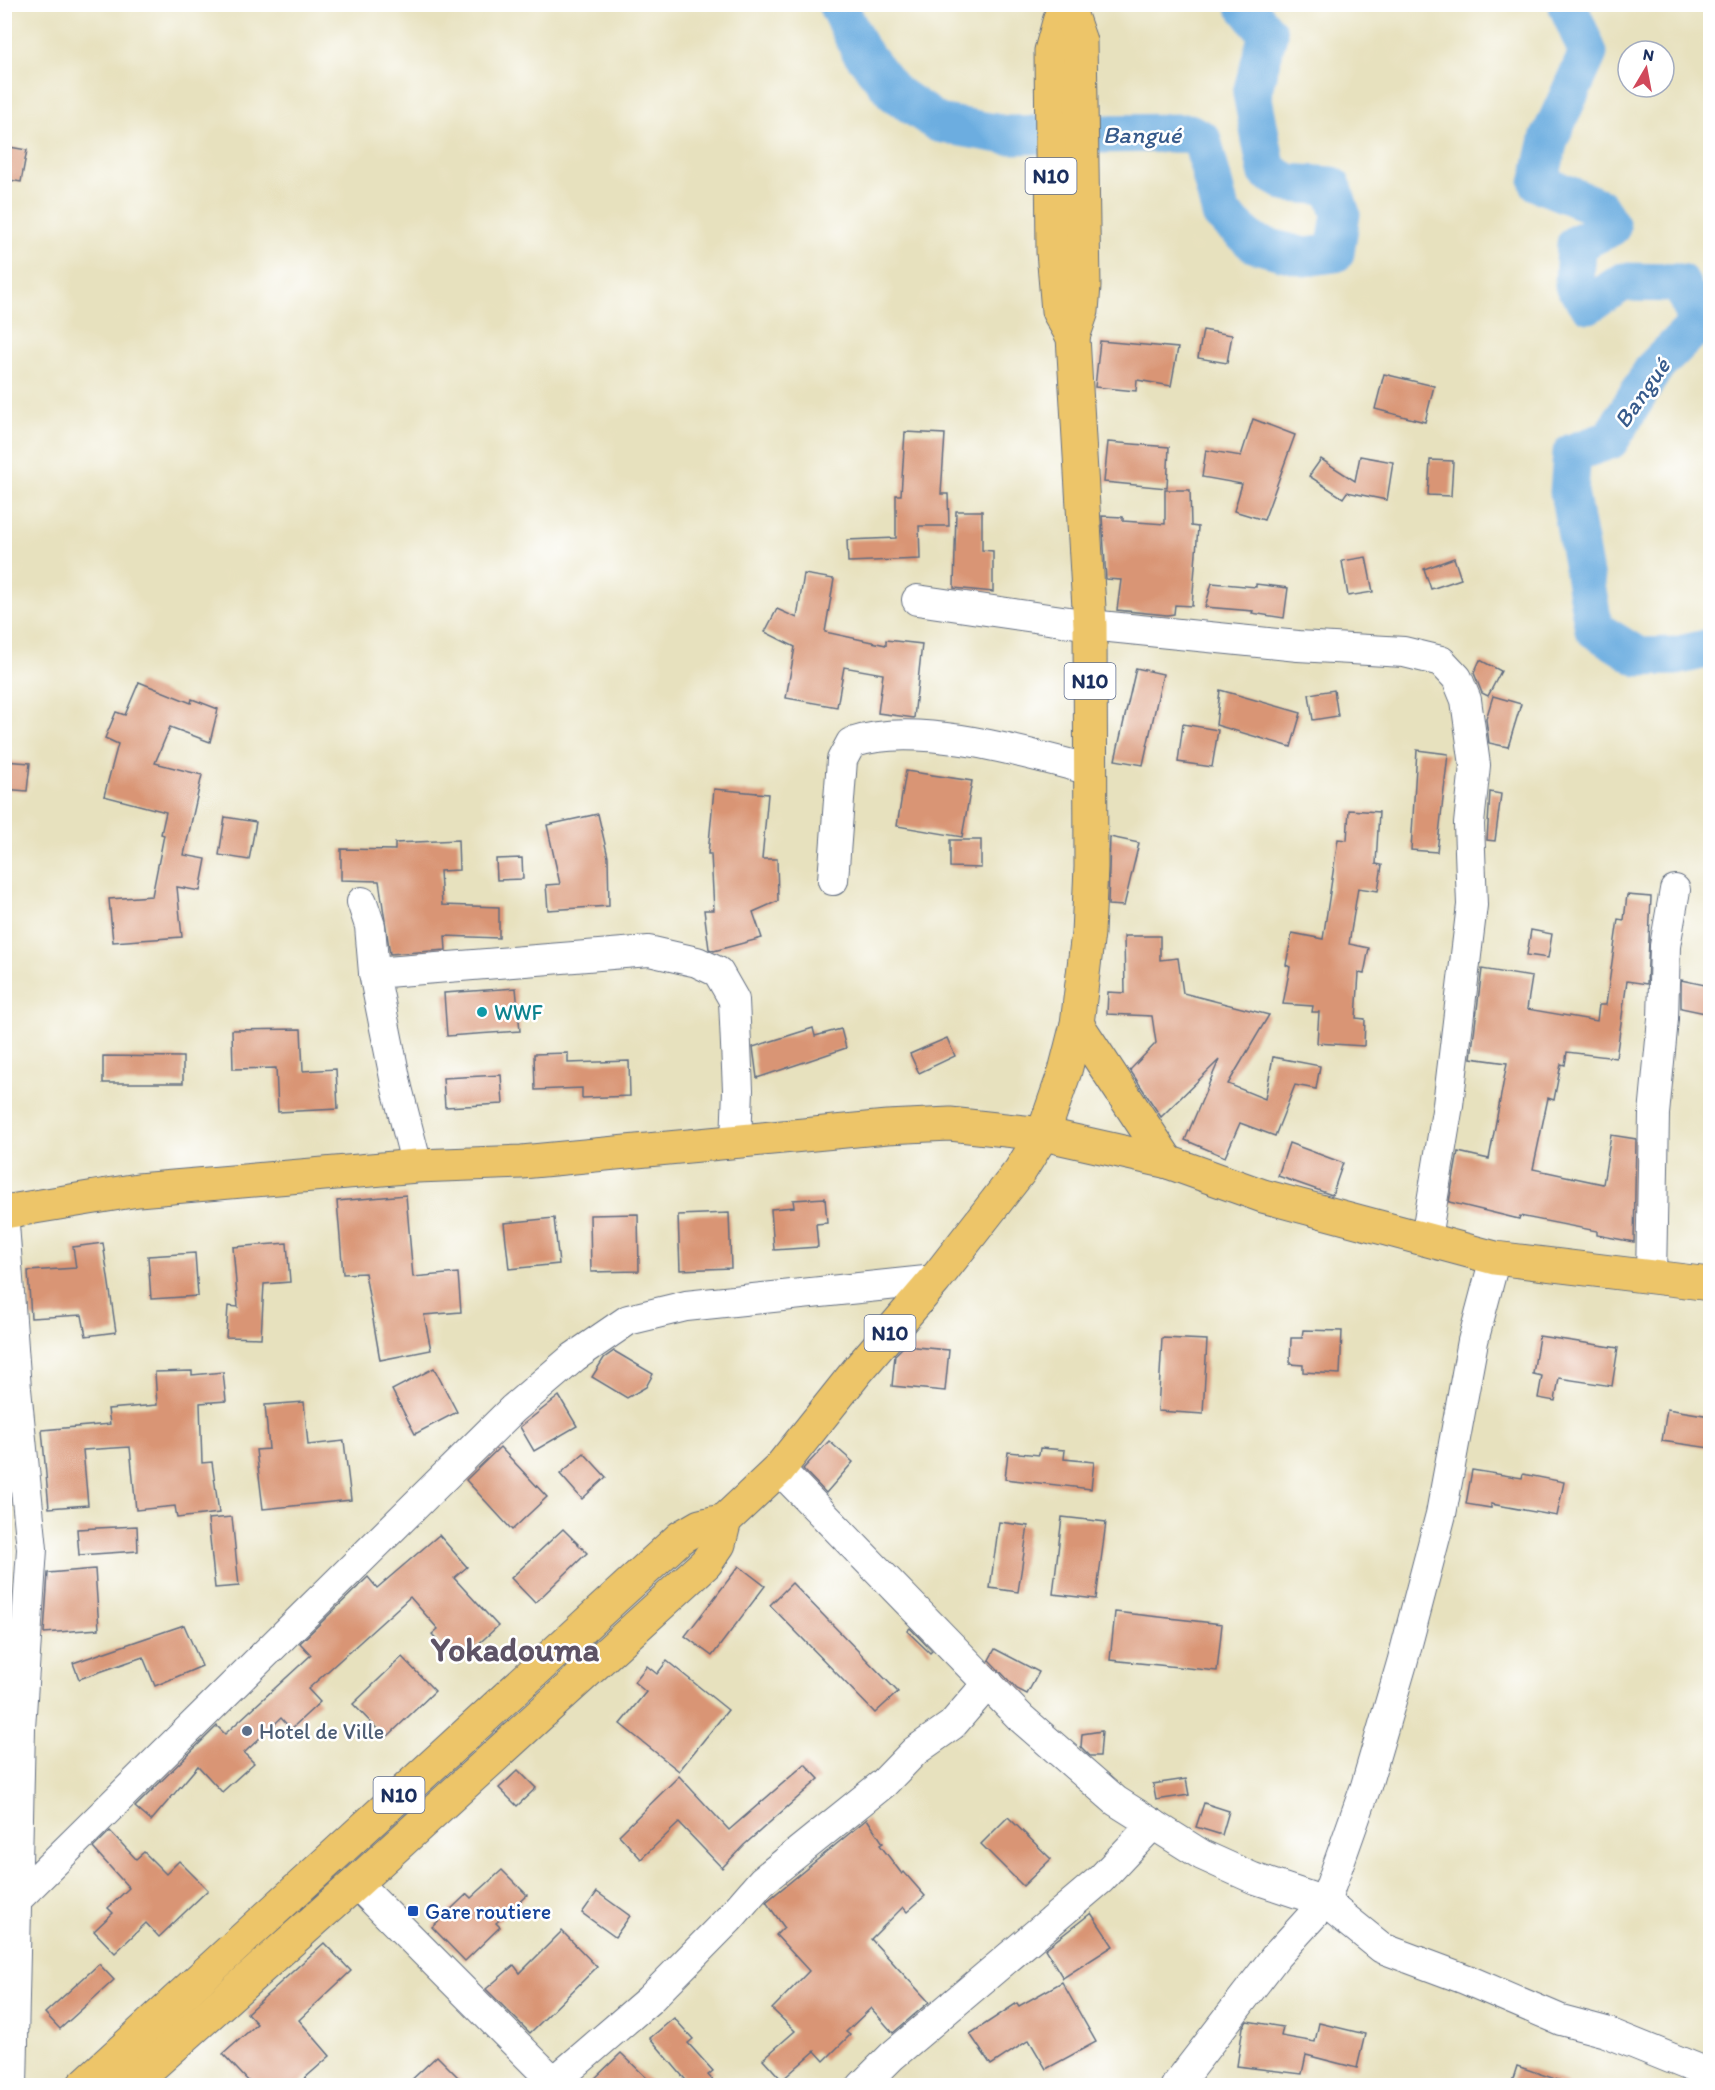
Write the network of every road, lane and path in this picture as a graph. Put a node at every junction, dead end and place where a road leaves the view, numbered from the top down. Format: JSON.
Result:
{"nodes":[{"id":1,"x":1066,"y":4,"type":"edge"},
{"id":2,"x":1068,"y":251,"type":"junction"},
{"id":3,"x":916,"y":600,"type":"dead end"},
{"id":4,"x":1090,"y":625,"type":"junction"},
{"id":5,"x":1091,"y":770,"type":"junction"},
{"id":6,"x":833,"y":880,"type":"dead end"},
{"id":7,"x":1675,"y":890,"type":"dead end"},
{"id":8,"x":362,"y":902,"type":"dead end"},
{"id":9,"x":375,"y":973,"type":"junction"},
{"id":10,"x":1077,"y":1024,"type":"junction"},
{"id":11,"x":1043,"y":1134,"type":"junction"},
{"id":12,"x":736,"y":1141,"type":"junction"},
{"id":13,"x":1168,"y":1162,"type":"junction"},
{"id":14,"x":417,"y":1166,"type":"junction"},
{"id":15,"x":4,"y":1212,"type":"edge"},
{"id":16,"x":4,"y":1224,"type":"edge"},
{"id":17,"x":1426,"y":1238,"type":"junction"},
{"id":18,"x":1495,"y":1258,"type":"junction"},
{"id":19,"x":1651,"y":1278,"type":"junction"},
{"id":20,"x":935,"y":1281,"type":"junction"},
{"id":21,"x":1710,"y":1284,"type":"edge"},
{"id":22,"x":779,"y":1469,"type":"junction"},
{"id":23,"x":725,"y":1521,"type":"junction"},
{"id":24,"x":988,"y":1683,"type":"junction"},
{"id":25,"x":1153,"y":1824,"type":"junction"},
{"id":26,"x":356,"y":1883,"type":"junction"},
{"id":27,"x":17,"y":1899,"type":"junction"},
{"id":28,"x":1325,"y":1902,"type":"junction"},
{"id":29,"x":1710,"y":2074,"type":"edge"},
{"id":30,"x":554,"y":2084,"type":"edge"},
{"id":31,"x":12,"y":2085,"type":"edge"},
{"id":32,"x":83,"y":2085,"type":"edge"},
{"id":33,"x":129,"y":2085,"type":"edge"},
{"id":34,"x":862,"y":2085,"type":"edge"},
{"id":35,"x":1176,"y":2085,"type":"edge"}],
"edges":[{"from":1,"to":2,"type":"main road","number":"N10"},
{"from":1,"to":2,"type":"main road","number":"N10"},
{"from":2,"to":4,"type":"main road","number":"N10"},
{"from":3,"to":4,"type":"street"},
{"from":4,"to":5,"type":"main road","number":"N10"},
{"from":4,"to":17,"type":"street"},
{"from":5,"to":6,"type":"street"},
{"from":5,"to":10,"type":"main road","number":"N10"},
{"from":7,"to":19,"type":"street"},
{"from":8,"to":9,"type":"street"},
{"from":9,"to":12,"type":"street"},
{"from":9,"to":14,"type":"street"},
{"from":10,"to":11,"type":"main road","number":"N10"},
{"from":10,"to":13,"type":"main road"},
{"from":11,"to":12,"type":"main road"},
{"from":11,"to":13,"type":"main road"},
{"from":11,"to":20,"type":"main road","number":"N10"},
{"from":12,"to":14,"type":"main road"},
{"from":13,"to":17,"type":"main road"},
{"from":14,"to":15,"type":"main road"},
{"from":16,"to":27,"type":"street"},
{"from":17,"to":18,"type":"main road"},
{"from":18,"to":19,"type":"main road"},
{"from":18,"to":28,"type":"street"},
{"from":19,"to":21,"type":"main road"},
{"from":20,"to":22,"type":"main road","number":"N10"},
{"from":20,"to":27,"type":"street"},
{"from":22,"to":23,"type":"main road","number":"N10"},
{"from":22,"to":24,"type":"street"},
{"from":23,"to":26,"type":"main road","number":"N10"},
{"from":23,"to":32,"type":"main road","number":"N10"},
{"from":24,"to":25,"type":"street"},
{"from":24,"to":30,"type":"street"},
{"from":25,"to":28,"type":"street"},
{"from":25,"to":34,"type":"street"},
{"from":26,"to":30,"type":"street"},
{"from":26,"to":33,"type":"main road","number":"N10"},
{"from":27,"to":31,"type":"street"},
{"from":28,"to":29,"type":"street"},
{"from":28,"to":35,"type":"street"}]}
